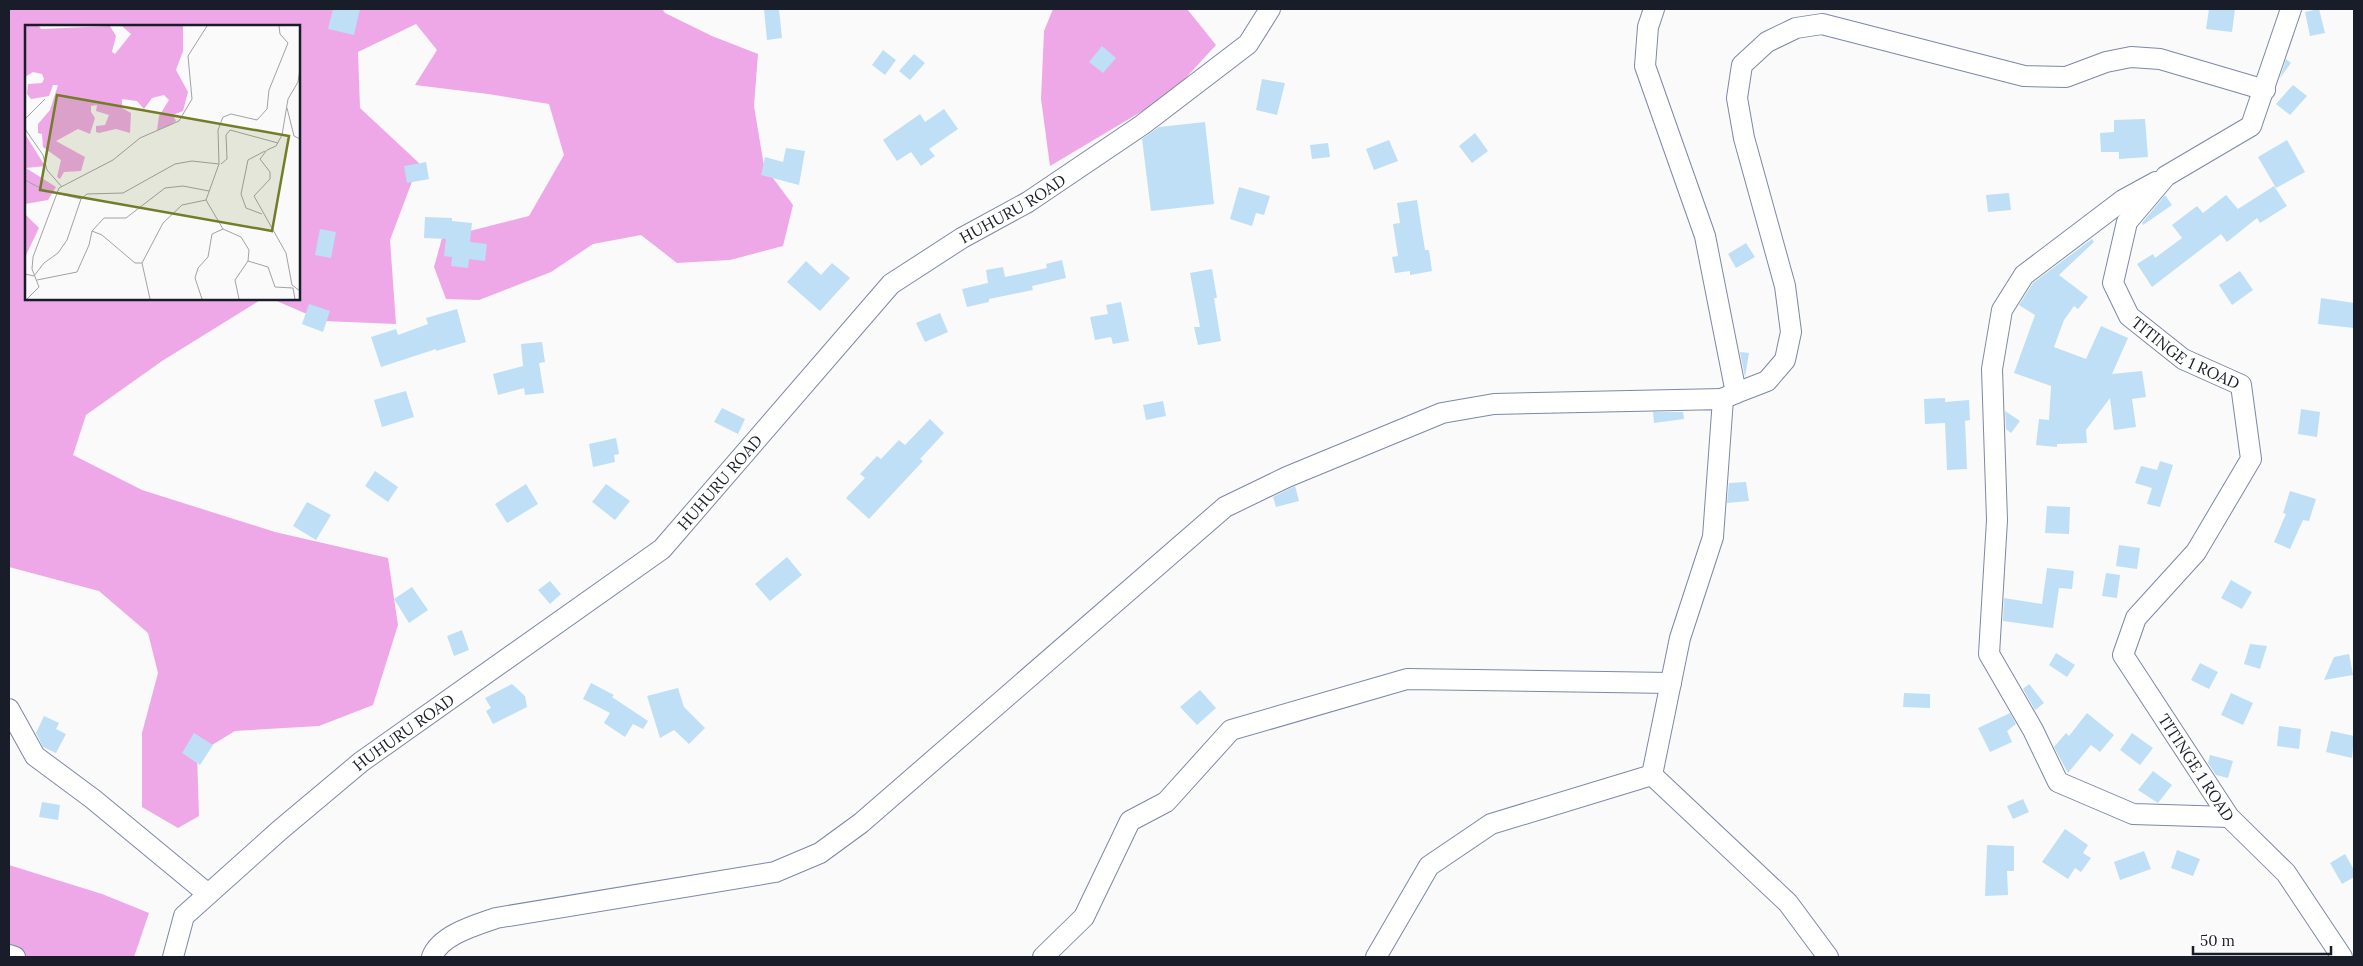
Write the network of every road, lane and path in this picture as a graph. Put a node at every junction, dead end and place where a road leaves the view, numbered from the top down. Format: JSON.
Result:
{"nodes":[{"id":1,"x":1270,"y":9,"type":"edge"},
{"id":2,"x":1654,"y":9,"type":"edge"},
{"id":3,"x":2291,"y":9,"type":"edge"},
{"id":4,"x":2265,"y":90,"type":"junction"},
{"id":5,"x":2166,"y":176,"type":"junction"},
{"id":6,"x":1729,"y":396,"type":"junction"},
{"id":7,"x":1671,"y":684,"type":"junction"},
{"id":8,"x":9,"y":709,"type":"edge"},
{"id":9,"x":1652,"y":775,"type":"junction"},
{"id":10,"x":2228,"y":817,"type":"junction"},
{"id":11,"x":208,"y":894,"type":"junction"},
{"id":12,"x":9,"y":955,"type":"edge"},
{"id":13,"x":15,"y":957,"type":"edge"},
{"id":14,"x":173,"y":957,"type":"edge"},
{"id":15,"x":432,"y":957,"type":"edge"},
{"id":16,"x":1043,"y":957,"type":"edge"},
{"id":17,"x":1376,"y":957,"type":"edge"},
{"id":18,"x":1828,"y":957,"type":"edge"},
{"id":19,"x":2342,"y":957,"type":"edge"}],
"edges":[{"from":1,"to":11,"type":"street","name":"HUHURU ROAD"},
{"from":2,"to":6,"type":"street"},
{"from":3,"to":4,"type":"street","name":"TITINGE 1 ROAD"},
{"from":4,"to":5,"type":"street","name":"TITINGE 1 ROAD"},
{"from":4,"to":6,"type":"street"},
{"from":5,"to":10,"type":"street","name":"TITINGE 1 ROAD"},
{"from":5,"to":10,"type":"street"},
{"from":6,"to":7,"type":"street"},
{"from":6,"to":15,"type":"street"},
{"from":7,"to":9,"type":"street"},
{"from":7,"to":16,"type":"street"},
{"from":8,"to":11,"type":"street"},
{"from":9,"to":17,"type":"street"},
{"from":9,"to":18,"type":"street"},
{"from":10,"to":19,"type":"street","name":"TITINGE 1 ROAD"},
{"from":11,"to":14,"type":"street","name":"HUHURU ROAD"},
{"from":12,"to":13,"type":"street"}]}
